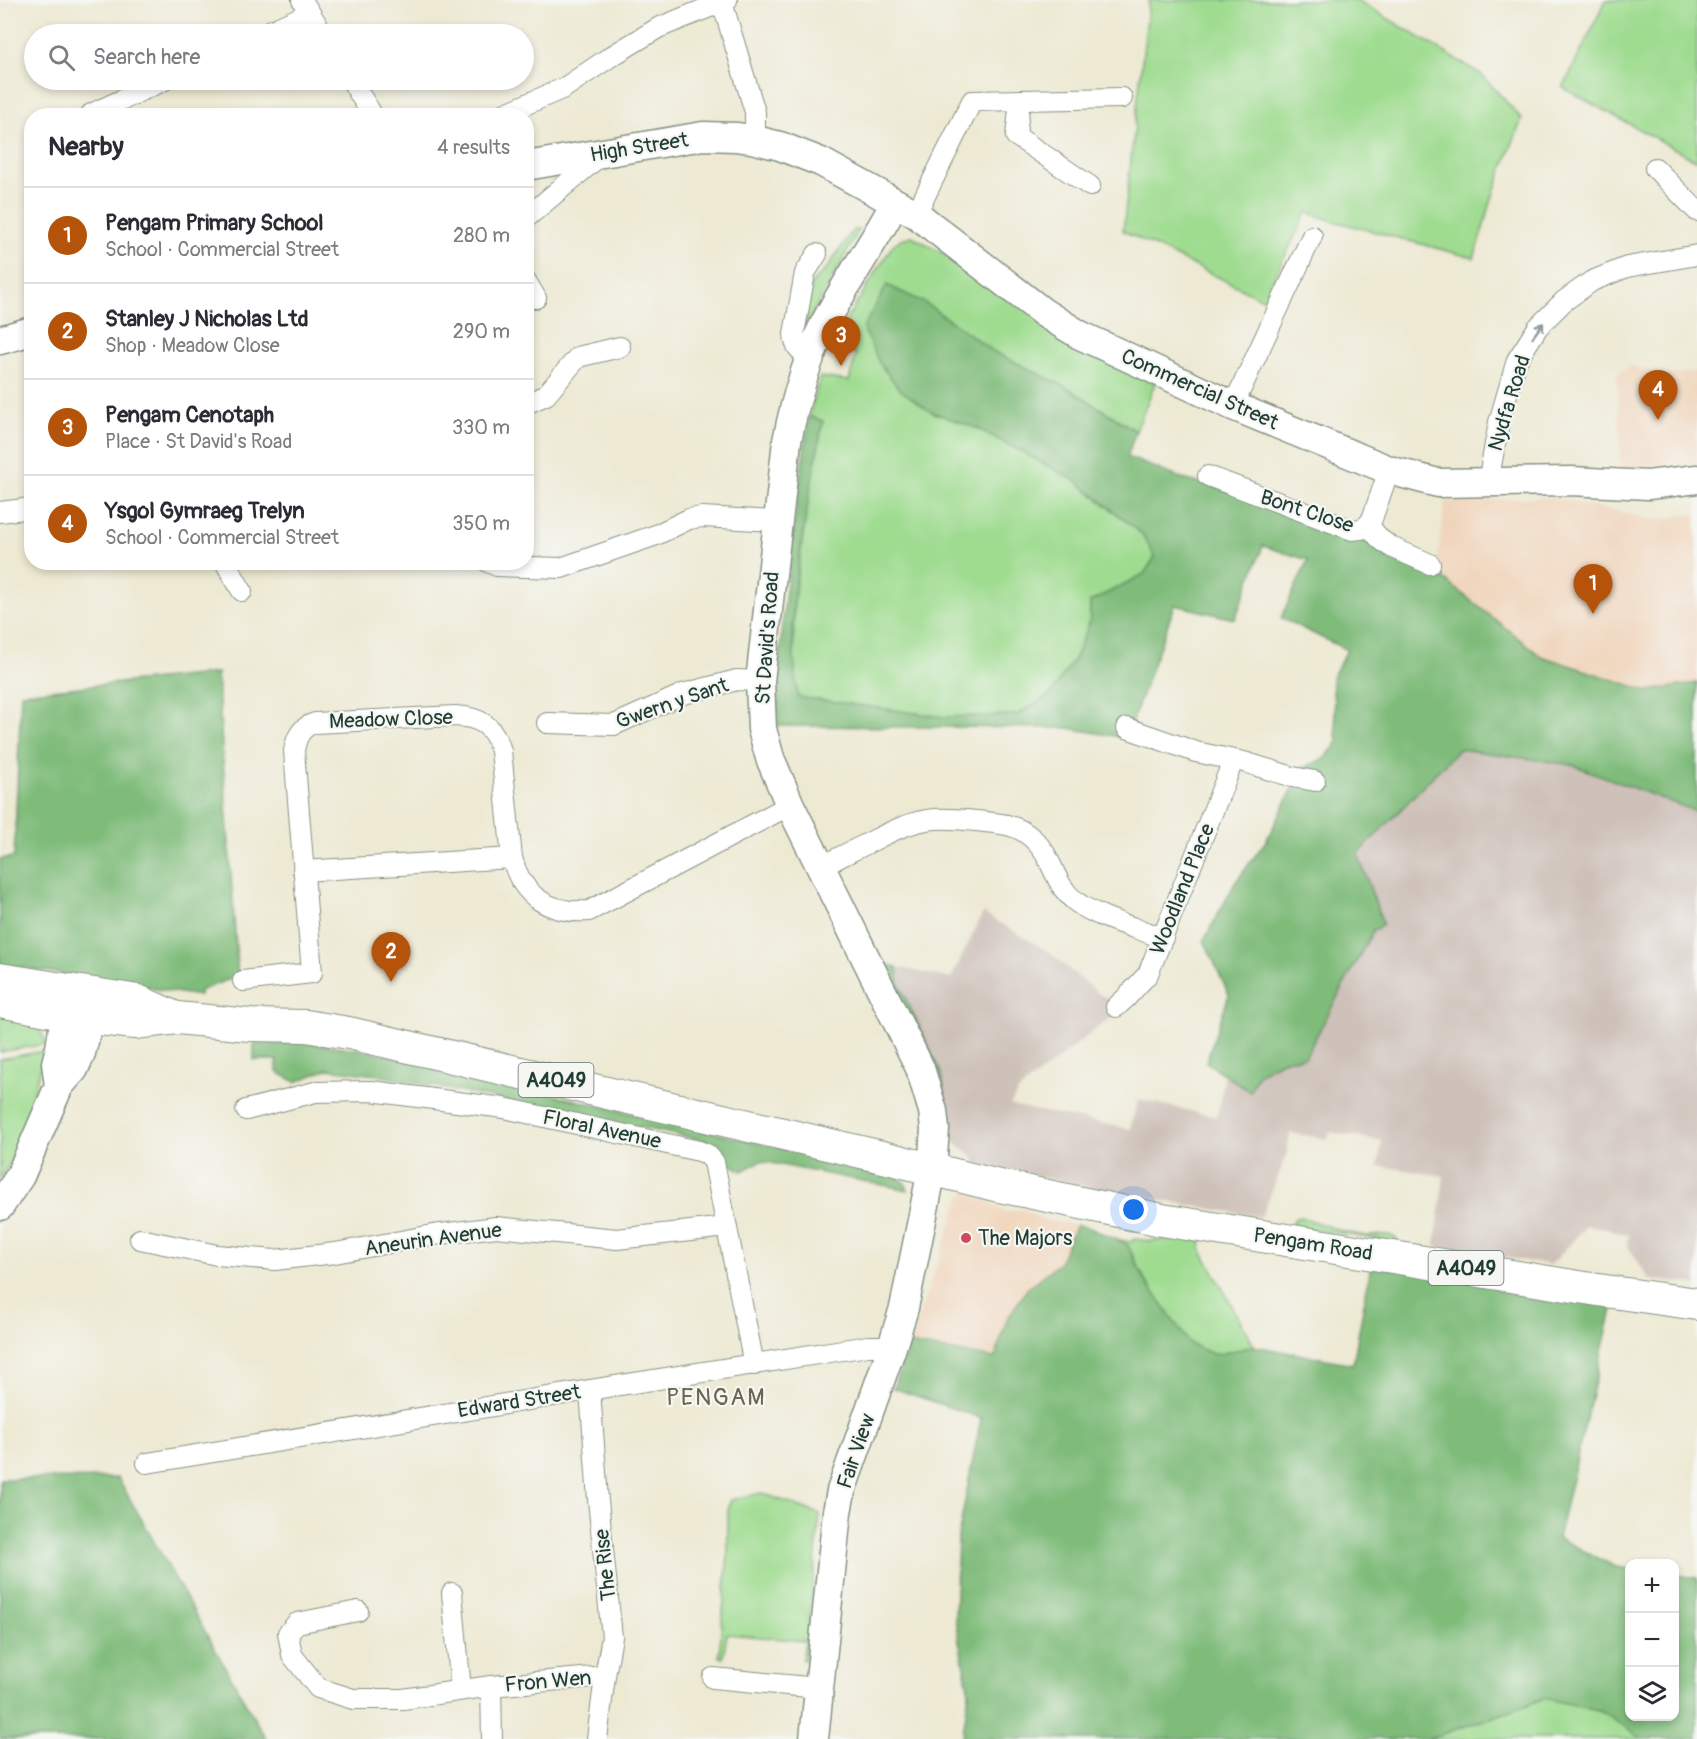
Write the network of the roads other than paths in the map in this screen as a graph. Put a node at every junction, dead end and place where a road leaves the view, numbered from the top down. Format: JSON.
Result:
{"nodes":[{"id":1,"x":725,"y":1,"type":"edge"},
{"id":2,"x":306,"y":6,"type":"edge"},
{"id":3,"x":278,"y":24,"type":"edge"},
{"id":4,"x":317,"y":24,"type":"edge"},
{"id":5,"x":143,"y":90,"type":"edge"},
{"id":6,"x":357,"y":90,"type":"edge"},
{"id":7,"x":1122,"y":98,"type":"dead end"},
{"id":8,"x":1020,"y":100,"type":"junction"},
{"id":9,"x":103,"y":108,"type":"edge"},
{"id":10,"x":368,"y":108,"type":"edge"},
{"id":11,"x":518,"y":108,"type":"edge"},
{"id":12,"x":752,"y":139,"type":"junction"},
{"id":13,"x":604,"y":153,"type":"junction"},
{"id":14,"x":534,"y":165,"type":"edge"},
{"id":15,"x":1655,"y":168,"type":"dead end"},
{"id":16,"x":1090,"y":186,"type":"dead end"},
{"id":17,"x":905,"y":208,"type":"junction"},
{"id":18,"x":534,"y":211,"type":"edge"},
{"id":19,"x":1697,"y":211,"type":"edge"},
{"id":20,"x":1312,"y":236,"type":"dead end"},
{"id":21,"x":817,"y":254,"type":"dead end"},
{"id":22,"x":1697,"y":255,"type":"edge"},
{"id":23,"x":24,"y":333,"type":"edge"},
{"id":24,"x":0,"y":340,"type":"edge"},
{"id":25,"x":620,"y":347,"type":"dead end"},
{"id":26,"x":810,"y":356,"type":"junction"},
{"id":27,"x":534,"y":400,"type":"edge"},
{"id":28,"x":1233,"y":406,"type":"junction"},
{"id":29,"x":1389,"y":470,"type":"junction"},
{"id":30,"x":1208,"y":476,"type":"dead end"},
{"id":31,"x":1697,"y":479,"type":"edge"},
{"id":32,"x":1488,"y":483,"type":"junction"},
{"id":33,"x":24,"y":509,"type":"edge"},
{"id":34,"x":0,"y":512,"type":"edge"},
{"id":35,"x":777,"y":521,"type":"junction"},
{"id":36,"x":1368,"y":525,"type":"junction"},
{"id":37,"x":1430,"y":564,"type":"dead end"},
{"id":38,"x":534,"y":567,"type":"edge"},
{"id":39,"x":230,"y":570,"type":"edge"},
{"id":40,"x":242,"y":591,"type":"dead end"},
{"id":41,"x":760,"y":681,"type":"junction"},
{"id":42,"x":548,"y":723,"type":"dead end"},
{"id":43,"x":1127,"y":728,"type":"dead end"},
{"id":44,"x":1233,"y":761,"type":"junction"},
{"id":45,"x":1315,"y":781,"type":"dead end"},
{"id":46,"x":790,"y":805,"type":"junction"},
{"id":47,"x":512,"y":858,"type":"junction"},
{"id":48,"x":822,"y":867,"type":"junction"},
{"id":49,"x":303,"y":871,"type":"junction"},
{"id":50,"x":1163,"y":938,"type":"junction"},
{"id":51,"x":0,"y":980,"type":"edge"},
{"id":52,"x":243,"y":981,"type":"dead end"},
{"id":53,"x":0,"y":1001,"type":"edge"},
{"id":54,"x":80,"y":1004,"type":"junction"},
{"id":55,"x":1116,"y":1007,"type":"dead end"},
{"id":56,"x":246,"y":1110,"type":"dead end"},
{"id":57,"x":932,"y":1169,"type":"junction"},
{"id":58,"x":0,"y":1206,"type":"edge"},
{"id":59,"x":727,"y":1227,"type":"junction"},
{"id":60,"x":140,"y":1239,"type":"dead end"},
{"id":61,"x":1697,"y":1304,"type":"edge"},
{"id":62,"x":891,"y":1350,"type":"junction"},
{"id":63,"x":753,"y":1365,"type":"junction"},
{"id":64,"x":590,"y":1390,"type":"junction"},
{"id":65,"x":147,"y":1463,"type":"dead end"},
{"id":66,"x":452,"y":1593,"type":"dead end"},
{"id":67,"x":358,"y":1611,"type":"dead end"},
{"id":68,"x":605,"y":1676,"type":"junction"},
{"id":69,"x":713,"y":1678,"type":"dead end"},
{"id":70,"x":491,"y":1686,"type":"junction"},
{"id":71,"x":819,"y":1688,"type":"junction"},
{"id":72,"x":461,"y":1690,"type":"junction"},
{"id":73,"x":492,"y":1739,"type":"edge"},
{"id":74,"x":597,"y":1739,"type":"edge"},
{"id":75,"x":814,"y":1739,"type":"edge"}],
"edges":[{"from":1,"to":11,"type":"street"},
{"from":1,"to":12,"type":"street"},
{"from":2,"to":3,"type":"street"},
{"from":2,"to":4,"type":"street"},
{"from":5,"to":9,"type":"street"},
{"from":6,"to":10,"type":"street"},
{"from":7,"to":8,"type":"street"},
{"from":8,"to":16,"type":"street"},
{"from":8,"to":17,"type":"street"},
{"from":12,"to":13,"type":"main road","name":"High Street"},
{"from":12,"to":17,"type":"main road","name":"Commercial Street"},
{"from":13,"to":14,"type":"main road","name":"High Street"},
{"from":13,"to":18,"type":"street"},
{"from":15,"to":19,"type":"street"},
{"from":17,"to":26,"type":"main road","name":"St David's Road"},
{"from":17,"to":28,"type":"main road","name":"Commercial Street"},
{"from":20,"to":28,"type":"street"},
{"from":21,"to":26,"type":"street"},
{"from":32,"to":22,"type":"street","name":"Nydfa Road","one_way":true},
{"from":23,"to":24,"type":"main road"},
{"from":25,"to":27,"type":"street"},
{"from":26,"to":35,"type":"main road","name":"St David's Road"},
{"from":28,"to":29,"type":"main road","name":"Commercial Street"},
{"from":29,"to":32,"type":"main road","name":"Commercial Street"},
{"from":29,"to":36,"type":"street"},
{"from":30,"to":36,"type":"street","name":"Bont Close"},
{"from":31,"to":32,"type":"main road","name":"Commercial Street"},
{"from":33,"to":34,"type":"street"},
{"from":35,"to":38,"type":"street"},
{"from":35,"to":41,"type":"main road","name":"St David's Road"},
{"from":36,"to":37,"type":"street","name":"Bont Close"},
{"from":39,"to":40,"type":"street"},
{"from":41,"to":42,"type":"street","name":"Gwern y Sant"},
{"from":41,"to":46,"type":"main road","name":"St David's Road"},
{"from":43,"to":44,"type":"street"},
{"from":44,"to":45,"type":"street"},
{"from":44,"to":50,"type":"street","name":"Woodland Place"},
{"from":46,"to":47,"type":"street","name":"Meadow Close"},
{"from":46,"to":48,"type":"main road","name":"St David's Road"},
{"from":47,"to":49,"type":"street"},
{"from":47,"to":49,"type":"street","name":"Meadow Close"},
{"from":48,"to":50,"type":"street"},
{"from":48,"to":57,"type":"main road","name":"St David's Road"},
{"from":49,"to":52,"type":"street","name":"Meadow Close"},
{"from":50,"to":55,"type":"street","name":"Woodland Place"},
{"from":51,"to":54,"type":"main road","number":"A4049"},
{"from":53,"to":54,"type":"main road","number":"A4049"},
{"from":54,"to":57,"type":"main road","number":"A4049"},
{"from":54,"to":58,"type":"main road"},
{"from":56,"to":59,"type":"street","name":"Floral Avenue"},
{"from":57,"to":61,"type":"main road","name":"Pengam Road","number":"A4049"},
{"from":57,"to":62,"type":"main road","name":"Fair View"},
{"from":59,"to":60,"type":"street","name":"Aneurin Avenue"},
{"from":59,"to":63,"type":"street","name":"Floral Avenue"},
{"from":62,"to":63,"type":"street","name":"Edward Street"},
{"from":62,"to":71,"type":"main road","name":"Fair View"},
{"from":63,"to":64,"type":"street","name":"Edward Street"},
{"from":64,"to":65,"type":"street","name":"Edward Street"},
{"from":64,"to":68,"type":"street","name":"The Rise"},
{"from":66,"to":72,"type":"street"},
{"from":67,"to":72,"type":"street","name":"Fron Wen"},
{"from":68,"to":70,"type":"street","name":"Fron Wen"},
{"from":68,"to":74,"type":"street","name":"The Rise"},
{"from":69,"to":71,"type":"street"},
{"from":70,"to":72,"type":"street","name":"Fron Wen"},
{"from":70,"to":73,"type":"street","name":"Fron Wen"},
{"from":71,"to":75,"type":"main road","name":"Fair View"}]}
